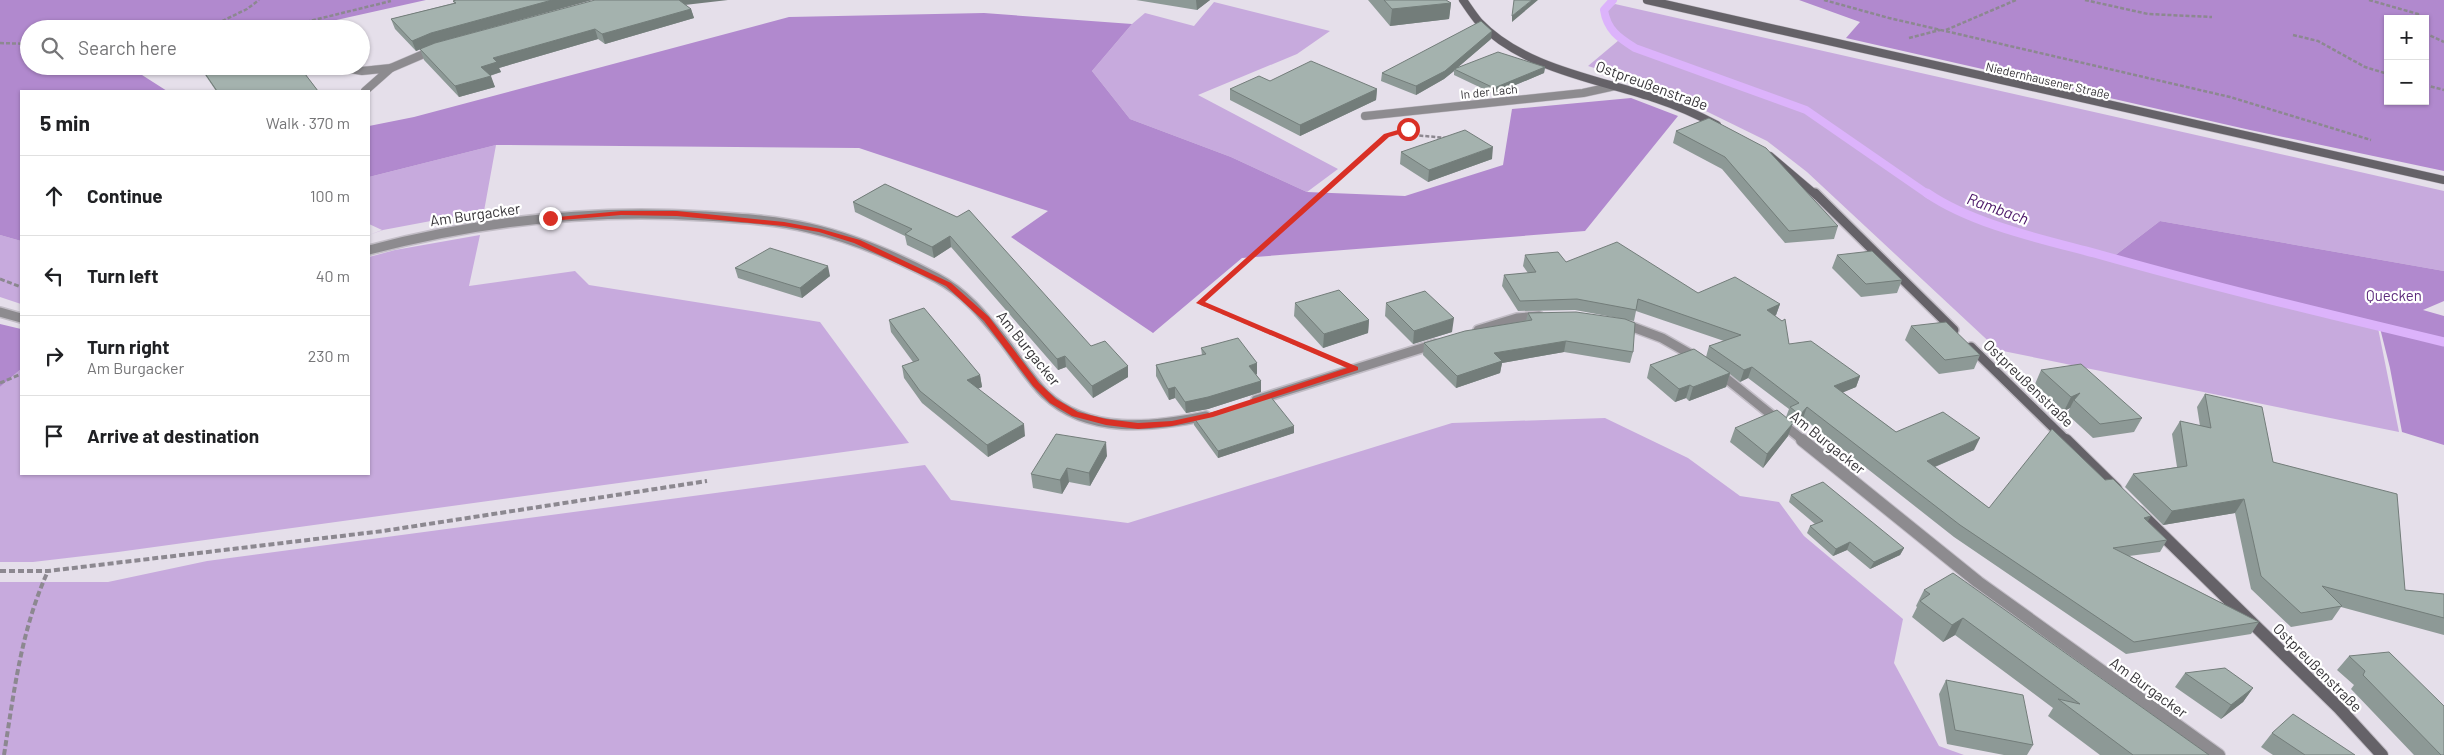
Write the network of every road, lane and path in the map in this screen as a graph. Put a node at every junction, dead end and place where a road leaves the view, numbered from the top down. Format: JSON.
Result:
{"nodes":[{"id":1,"x":259,"y":0,"type":"edge"},
{"id":2,"x":1463,"y":0,"type":"edge"},
{"id":3,"x":1647,"y":0,"type":"edge"},
{"id":4,"x":1824,"y":0,"type":"edge"},
{"id":5,"x":2016,"y":0,"type":"edge"},
{"id":6,"x":2085,"y":0,"type":"edge"},
{"id":7,"x":2369,"y":0,"type":"edge"},
{"id":8,"x":391,"y":1,"type":"edge"},
{"id":9,"x":2418,"y":15,"type":"edge"},
{"id":10,"x":2212,"y":17,"type":"dead end"},
{"id":11,"x":224,"y":20,"type":"edge"},
{"id":12,"x":314,"y":20,"type":"edge"},
{"id":13,"x":1941,"y":30,"type":"junction"},
{"id":14,"x":2293,"y":35,"type":"dead end"},
{"id":15,"x":2429,"y":35,"type":"edge"},
{"id":16,"x":1906,"y":38,"type":"dead end"},
{"id":17,"x":2444,"y":42,"type":"edge"},
{"id":18,"x":0,"y":43,"type":"edge"},
{"id":19,"x":20,"y":44,"type":"edge"},
{"id":20,"x":437,"y":48,"type":"edge"},
{"id":21,"x":391,"y":68,"type":"junction"},
{"id":22,"x":370,"y":70,"type":"edge"},
{"id":23,"x":2384,"y":73,"type":"edge"},
{"id":24,"x":1615,"y":86,"type":"junction"},
{"id":25,"x":2429,"y":86,"type":"edge"},
{"id":26,"x":366,"y":90,"type":"edge"},
{"id":27,"x":2444,"y":90,"type":"edge"},
{"id":28,"x":1365,"y":116,"type":"dead end"},
{"id":29,"x":1401,"y":131,"type":"dead end"},
{"id":30,"x":1730,"y":132,"type":"edge"},
{"id":31,"x":1394,"y":133,"type":"dead end"},
{"id":32,"x":1455,"y":139,"type":"edge"},
{"id":33,"x":2378,"y":142,"type":"dead end"},
{"id":34,"x":1759,"y":149,"type":"edge"},
{"id":35,"x":2444,"y":180,"type":"edge"},
{"id":36,"x":370,"y":250,"type":"edge"},
{"id":37,"x":0,"y":279,"type":"edge"},
{"id":38,"x":20,"y":287,"type":"edge"},
{"id":39,"x":0,"y":312,"type":"edge"},
{"id":40,"x":1549,"y":315,"type":"edge"},
{"id":41,"x":20,"y":318,"type":"edge"},
{"id":42,"x":1612,"y":321,"type":"edge"},
{"id":43,"x":1463,"y":335,"type":"edge"},
{"id":44,"x":1445,"y":340,"type":"edge"},
{"id":45,"x":1355,"y":369,"type":"junction"},
{"id":46,"x":20,"y":374,"type":"edge"},
{"id":47,"x":0,"y":383,"type":"edge"},
{"id":48,"x":1246,"y":403,"type":"edge"},
{"id":49,"x":1219,"y":412,"type":"edge"},
{"id":50,"x":707,"y":481,"type":"dead end"},
{"id":51,"x":0,"y":571,"type":"edge"},
{"id":52,"x":48,"y":571,"type":"junction"},
{"id":53,"x":4,"y":755,"type":"edge"},
{"id":54,"x":2219,"y":755,"type":"edge"},
{"id":55,"x":2382,"y":755,"type":"edge"}],
"edges":[{"from":1,"to":11,"type":"path"},
{"from":2,"to":24,"type":"street","name":"Ostpreußenstraße"},
{"from":3,"to":35,"type":"street","name":"Niedernhausener Straße"},
{"from":4,"to":13,"type":"path"},
{"from":5,"to":13,"type":"path"},
{"from":6,"to":10,"type":"path"},
{"from":7,"to":9,"type":"path"},
{"from":8,"to":12,"type":"path"},
{"from":13,"to":16,"type":"path"},
{"from":13,"to":33,"type":"path"},
{"from":14,"to":23,"type":"path"},
{"from":15,"to":17,"type":"path"},
{"from":18,"to":19,"type":"path"},
{"from":20,"to":21,"type":"street"},
{"from":21,"to":22,"type":"street"},
{"from":21,"to":26,"type":"street"},
{"from":24,"to":28,"type":"street","name":"In der Lach"},
{"from":24,"to":30,"type":"street","name":"Ostpreußenstraße"},
{"from":25,"to":27,"type":"path"},
{"from":29,"to":32,"type":"path"},
{"from":31,"to":45,"type":"path"},
{"from":34,"to":55,"type":"street","name":"Ostpreußenstraße"},
{"from":36,"to":49,"type":"street","name":"Am Burgacker"},
{"from":37,"to":38,"type":"path"},
{"from":39,"to":41,"type":"street"},
{"from":40,"to":43,"type":"street"},
{"from":42,"to":54,"type":"street","name":"Am Burgacker"},
{"from":44,"to":45,"type":"street"},
{"from":45,"to":48,"type":"street"},
{"from":46,"to":47,"type":"path"},
{"from":50,"to":52,"type":"path"},
{"from":51,"to":52,"type":"path"},
{"from":52,"to":53,"type":"path"}]}
